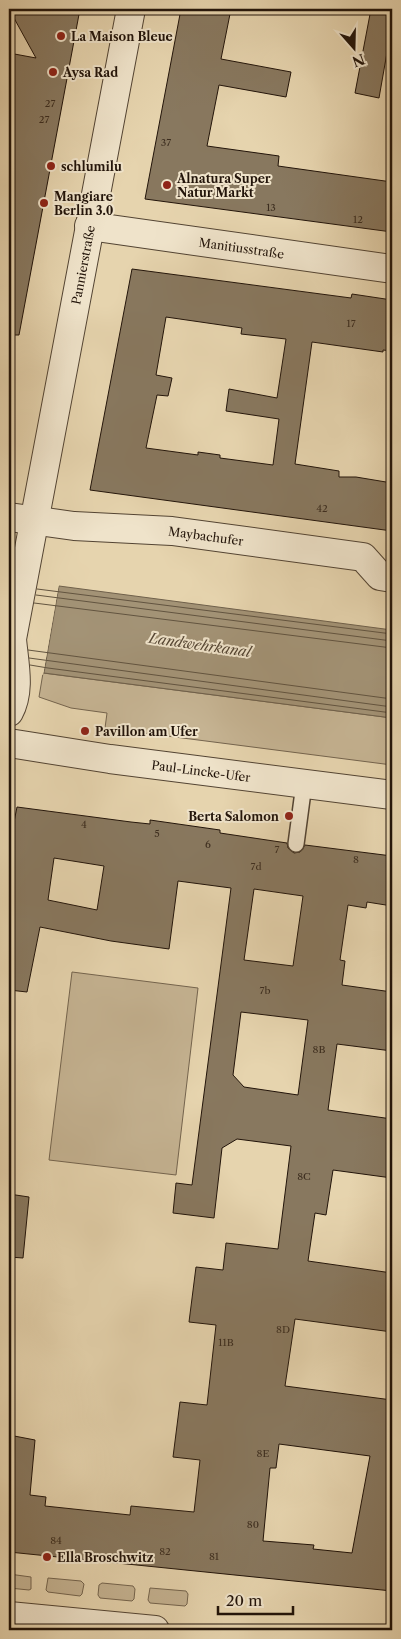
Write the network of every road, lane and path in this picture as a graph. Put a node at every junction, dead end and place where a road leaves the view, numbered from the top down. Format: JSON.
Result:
{"nodes":[{"id":1,"x":131,"y":9,"type":"edge"},
{"id":2,"x":90,"y":226,"type":"junction"},
{"id":3,"x":392,"y":269,"type":"edge"},
{"id":4,"x":22,"y":519,"type":"edge"},
{"id":5,"x":392,"y":578,"type":"edge"},
{"id":6,"x":10,"y":642,"type":"edge"},
{"id":7,"x":9,"y":712,"type":"edge"},
{"id":8,"x":9,"y":743,"type":"edge"},
{"id":9,"x":304,"y":784,"type":"junction"},
{"id":10,"x":392,"y":795,"type":"edge"},
{"id":11,"x":296,"y":844,"type":"dead end"},
{"id":12,"x":9,"y":1616,"type":"edge"},
{"id":13,"x":155,"y":1630,"type":"edge"}],
"edges":[{"from":1,"to":2,"type":"street","name":"Pannierstraße"},
{"from":2,"to":3,"type":"street","name":"Manitiusstraße"},
{"from":2,"to":4,"type":"street","name":"Pannierstraße"},
{"from":4,"to":5,"type":"street","name":"Maybachufer"},
{"from":4,"to":6,"type":"street","name":"Pannierstraße"},
{"from":6,"to":7,"type":"street","name":"Pannierstraße"},
{"from":8,"to":9,"type":"street","name":"Paul-Lincke-Ufer"},
{"from":9,"to":10,"type":"street","name":"Paul-Lincke-Ufer"},
{"from":9,"to":11,"type":"lane"},
{"from":12,"to":13,"type":"street"}]}
